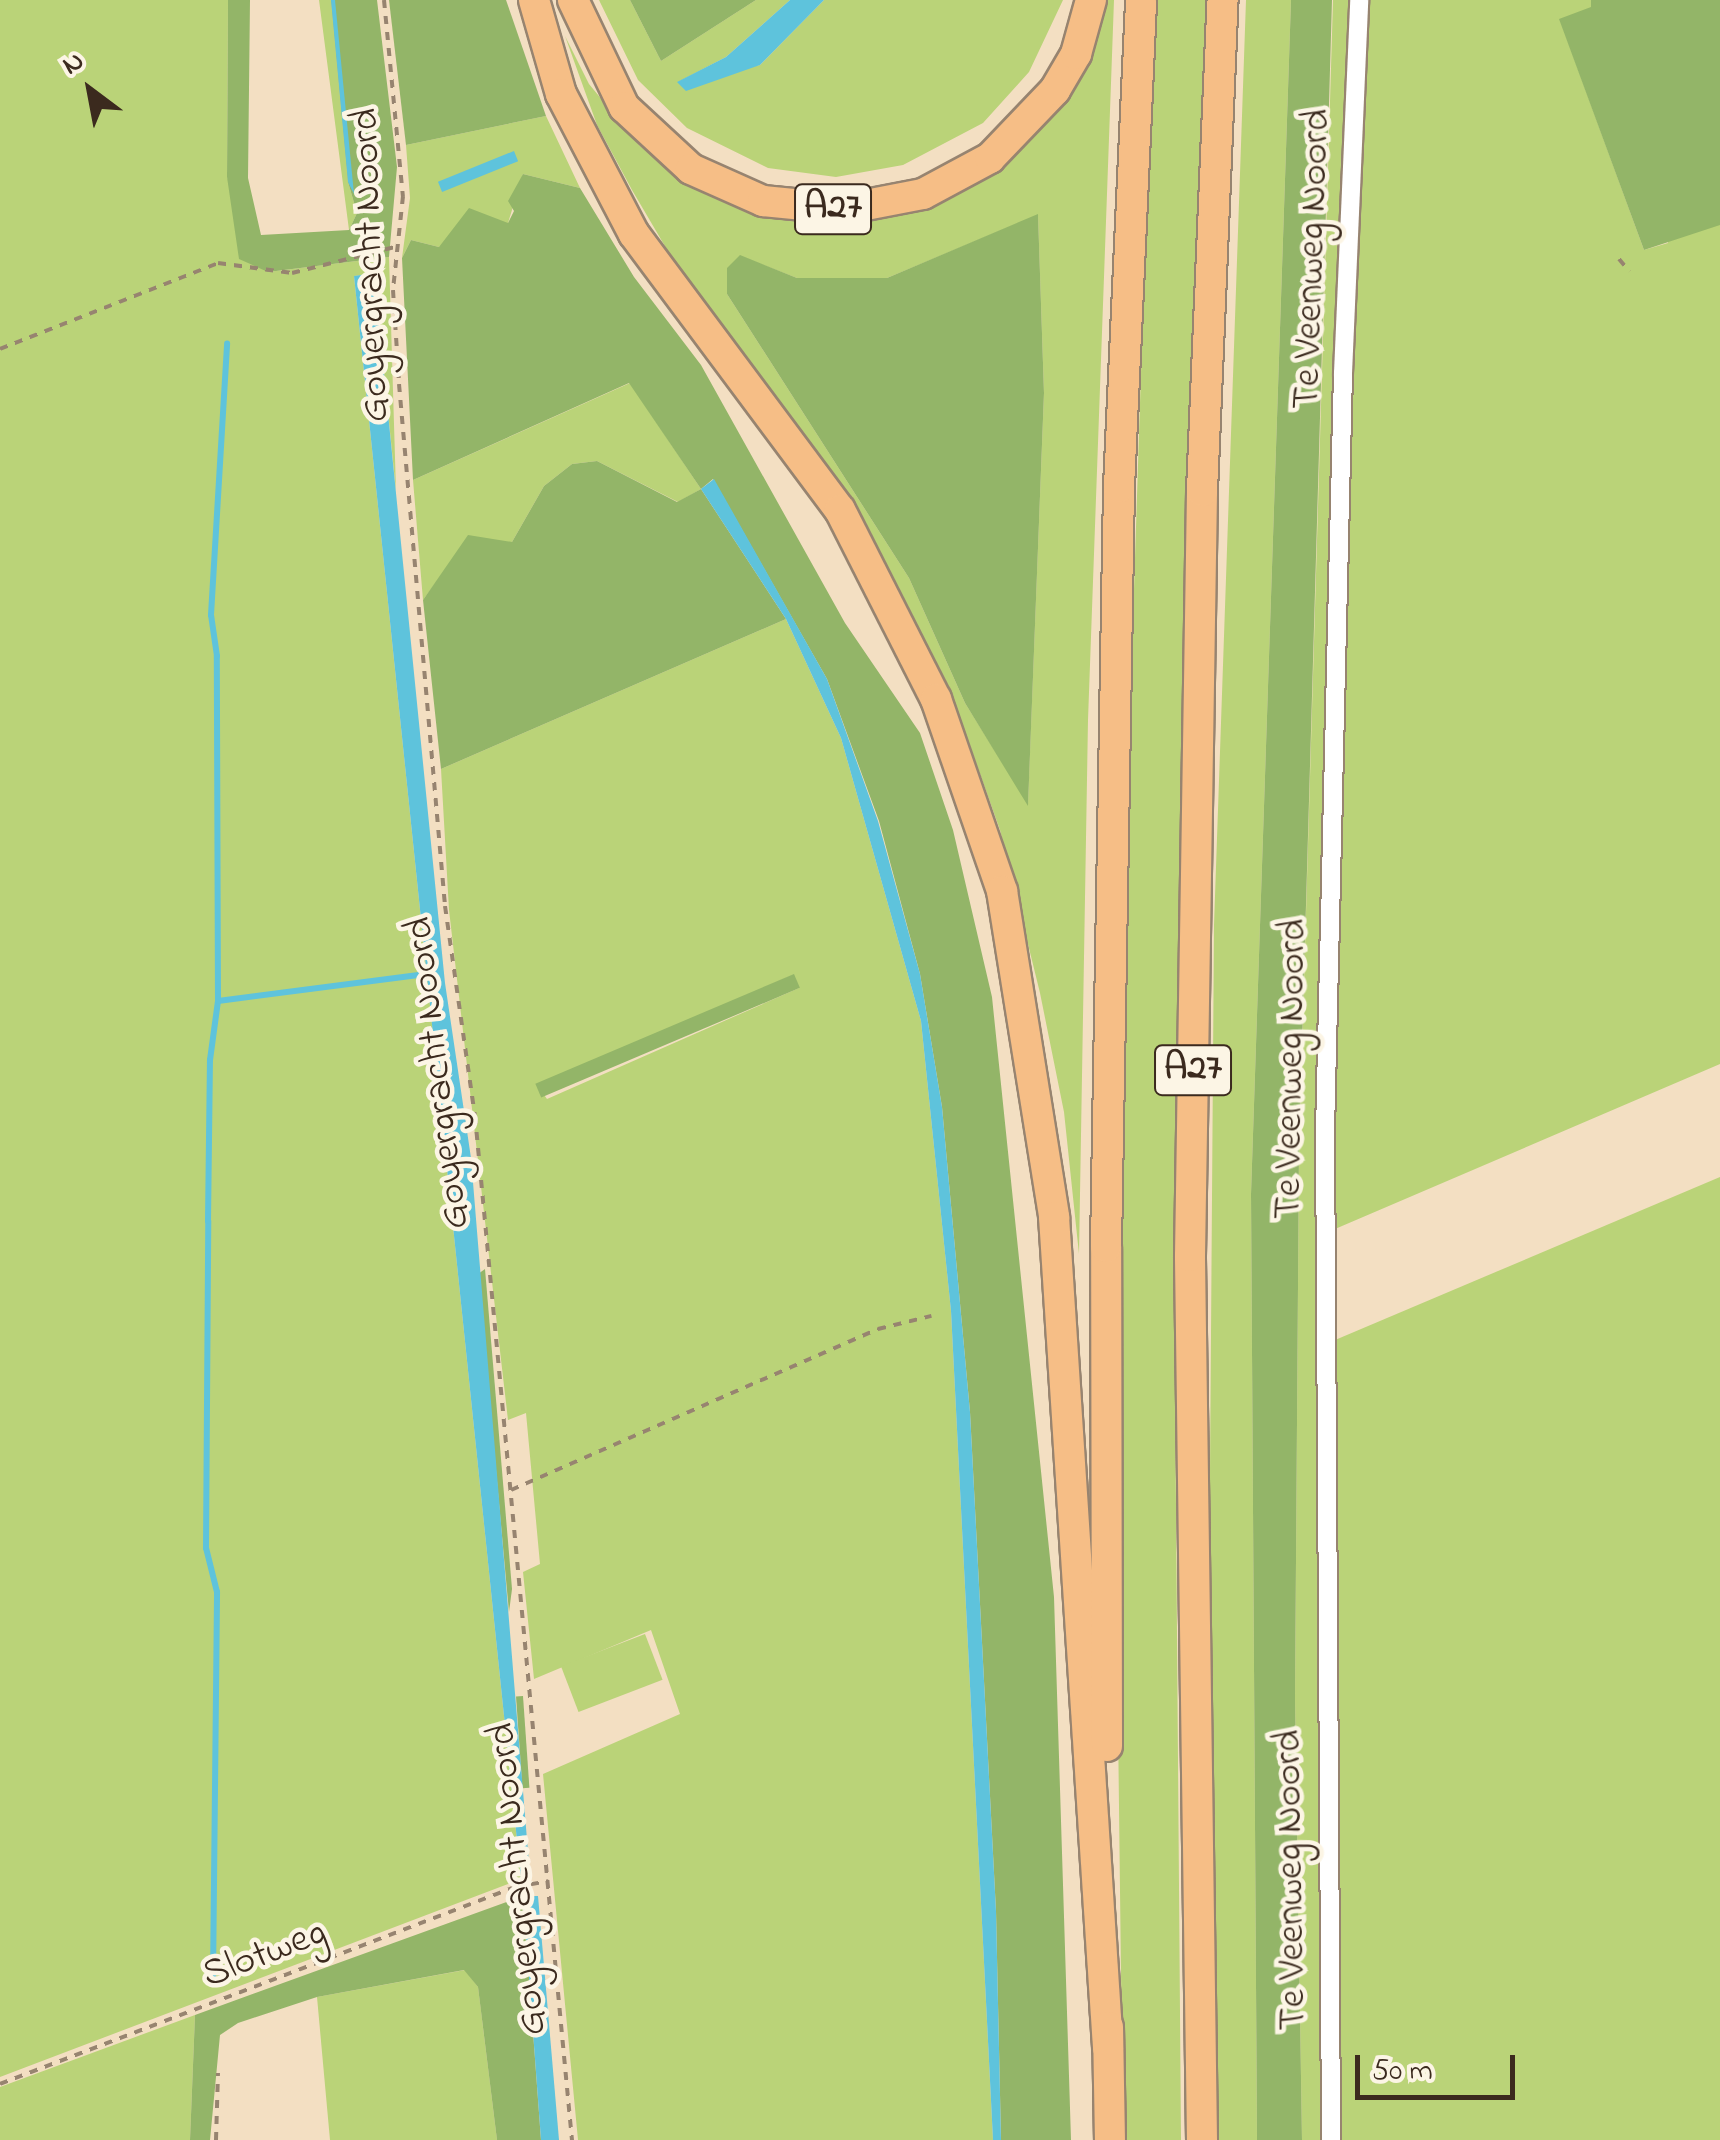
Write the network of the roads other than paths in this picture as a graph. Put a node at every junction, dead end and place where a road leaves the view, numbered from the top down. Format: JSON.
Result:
{"nodes":[{"id":1,"x":534,"y":0,"type":"edge"},
{"id":2,"x":573,"y":0,"type":"edge"},
{"id":3,"x":1090,"y":0,"type":"edge"},
{"id":4,"x":1140,"y":0,"type":"edge"},
{"id":5,"x":1223,"y":0,"type":"edge"},
{"id":6,"x":1359,"y":0,"type":"edge"},
{"id":7,"x":1108,"y":2048,"type":"junction"},
{"id":8,"x":1110,"y":2140,"type":"edge"},
{"id":9,"x":1202,"y":2140,"type":"edge"},
{"id":10,"x":1331,"y":2140,"type":"edge"}],
"edges":[{"from":1,"to":7,"type":"highway","number":"A27"},
{"from":2,"to":3,"type":"highway","number":"A27"},
{"from":4,"to":7,"type":"highway","number":"A27"},
{"from":5,"to":9,"type":"highway","number":"A27"},
{"from":6,"to":10,"type":"street","name":"Te Veenweg Noord"},
{"from":7,"to":8,"type":"highway","number":"A27"}]}
